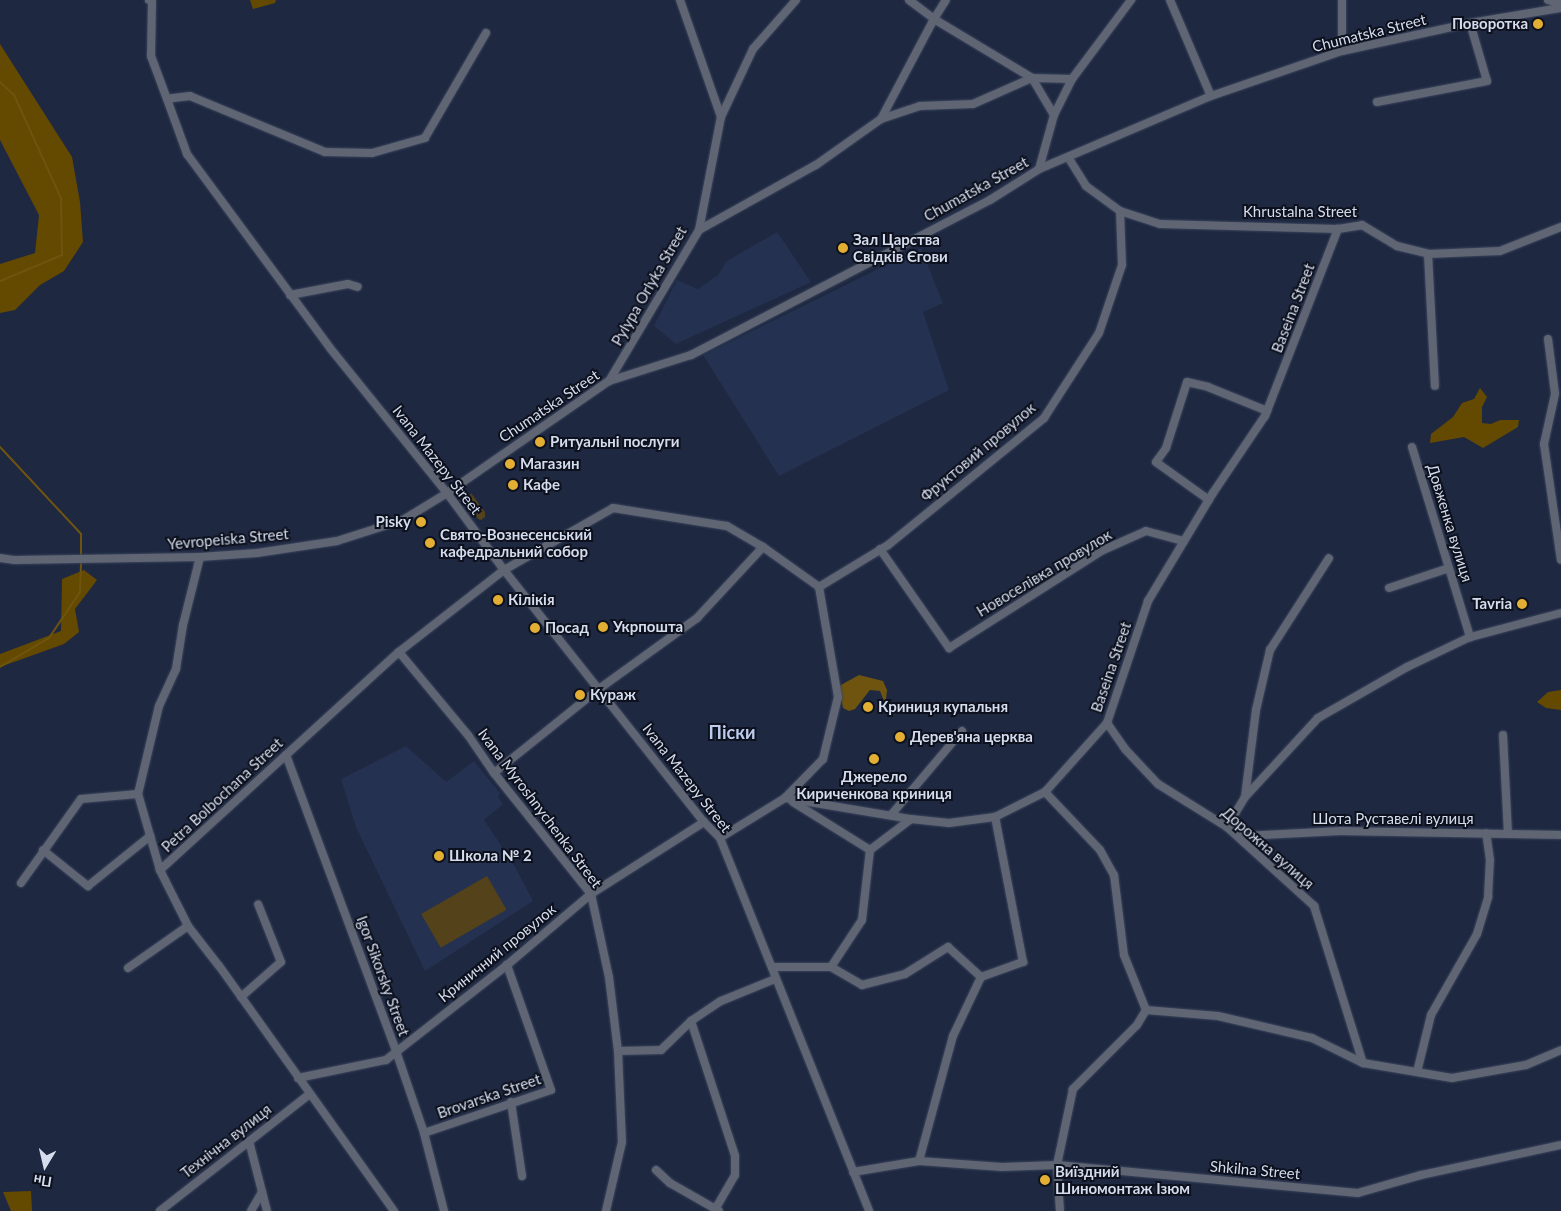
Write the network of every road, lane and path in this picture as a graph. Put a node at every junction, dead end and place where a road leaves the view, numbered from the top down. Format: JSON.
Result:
{"nodes":[{"id":1,"x":680,"y":0,"type":"edge"},
{"id":2,"x":796,"y":0,"type":"edge"},
{"id":3,"x":909,"y":0,"type":"edge"},
{"id":4,"x":946,"y":0,"type":"edge"},
{"id":5,"x":1131,"y":0,"type":"edge"},
{"id":6,"x":1170,"y":0,"type":"edge"},
{"id":7,"x":1342,"y":0,"type":"edge"},
{"id":8,"x":1548,"y":0,"type":"edge"},
{"id":9,"x":151,"y":1,"type":"edge"},
{"id":10,"x":1561,"y":6,"type":"edge"},
{"id":11,"x":934,"y":19,"type":"junction"},
{"id":12,"x":1470,"y":23,"type":"junction"},
{"id":13,"x":486,"y":33,"type":"dead end"},
{"id":14,"x":1342,"y":51,"type":"junction"},
{"id":15,"x":1032,"y":78,"type":"junction"},
{"id":16,"x":1072,"y":79,"type":"junction"},
{"id":17,"x":1211,"y":96,"type":"junction"},
{"id":18,"x":167,"y":99,"type":"junction"},
{"id":19,"x":1377,"y":102,"type":"dead end"},
{"id":20,"x":1054,"y":116,"type":"junction"},
{"id":21,"x":720,"y":117,"type":"junction"},
{"id":22,"x":881,"y":118,"type":"junction"},
{"id":23,"x":1068,"y":158,"type":"junction"},
{"id":24,"x":1039,"y":169,"type":"junction"},
{"id":25,"x":1120,"y":211,"type":"junction"},
{"id":26,"x":1561,"y":227,"type":"edge"},
{"id":27,"x":1338,"y":229,"type":"junction"},
{"id":28,"x":699,"y":230,"type":"junction"},
{"id":29,"x":1428,"y":254,"type":"junction"},
{"id":30,"x":358,"y":286,"type":"dead end"},
{"id":31,"x":290,"y":295,"type":"junction"},
{"id":32,"x":1548,"y":338,"type":"dead end"},
{"id":33,"x":609,"y":381,"type":"junction"},
{"id":34,"x":1435,"y":386,"type":"dead end"},
{"id":35,"x":1558,"y":393,"type":"edge"},
{"id":36,"x":1267,"y":411,"type":"junction"},
{"id":37,"x":1412,"y":447,"type":"dead end"},
{"id":38,"x":447,"y":493,"type":"junction"},
{"id":39,"x":1209,"y":500,"type":"junction"},
{"id":40,"x":1184,"y":541,"type":"junction"},
{"id":41,"x":763,"y":547,"type":"junction"},
{"id":42,"x":880,"y":549,"type":"junction"},
{"id":43,"x":200,"y":557,"type":"junction"},
{"id":44,"x":0,"y":558,"type":"edge"},
{"id":45,"x":1329,"y":558,"type":"dead end"},
{"id":46,"x":1561,"y":560,"type":"edge"},
{"id":47,"x":1449,"y":568,"type":"junction"},
{"id":48,"x":504,"y":570,"type":"junction"},
{"id":49,"x":819,"y":587,"type":"junction"},
{"id":50,"x":1390,"y":588,"type":"dead end"},
{"id":51,"x":1561,"y":612,"type":"edge"},
{"id":52,"x":1470,"y":637,"type":"junction"},
{"id":53,"x":399,"y":652,"type":"junction"},
{"id":54,"x":599,"y":689,"type":"junction"},
{"id":55,"x":1106,"y":723,"type":"junction"},
{"id":56,"x":962,"y":731,"type":"dead end"},
{"id":57,"x":1503,"y":735,"type":"dead end"},
{"id":58,"x":286,"y":754,"type":"junction"},
{"id":59,"x":494,"y":773,"type":"junction"},
{"id":60,"x":1045,"y":792,"type":"junction"},
{"id":61,"x":138,"y":794,"type":"junction"},
{"id":62,"x":1245,"y":797,"type":"junction"},
{"id":63,"x":788,"y":799,"type":"junction"},
{"id":64,"x":891,"y":815,"type":"junction"},
{"id":65,"x":994,"y":817,"type":"junction"},
{"id":66,"x":911,"y":819,"type":"junction"},
{"id":67,"x":704,"y":822,"type":"junction"},
{"id":68,"x":1227,"y":827,"type":"junction"},
{"id":69,"x":1508,"y":833,"type":"junction"},
{"id":70,"x":1486,"y":834,"type":"junction"},
{"id":71,"x":1561,"y":834,"type":"edge"},
{"id":72,"x":150,"y":836,"type":"junction"},
{"id":73,"x":720,"y":838,"type":"junction"},
{"id":74,"x":43,"y":850,"type":"junction"},
{"id":75,"x":870,"y":850,"type":"junction"},
{"id":76,"x":160,"y":870,"type":"junction"},
{"id":77,"x":21,"y":882,"type":"dead end"},
{"id":78,"x":591,"y":894,"type":"junction"},
{"id":79,"x":258,"y":904,"type":"dead end"},
{"id":80,"x":188,"y":926,"type":"junction"},
{"id":81,"x":507,"y":965,"type":"junction"},
{"id":82,"x":772,"y":967,"type":"junction"},
{"id":83,"x":128,"y":968,"type":"dead end"},
{"id":84,"x":831,"y":968,"type":"junction"},
{"id":85,"x":981,"y":977,"type":"junction"},
{"id":86,"x":775,"y":979,"type":"junction"},
{"id":87,"x":241,"y":997,"type":"junction"},
{"id":88,"x":1146,"y":1010,"type":"junction"},
{"id":89,"x":691,"y":1021,"type":"junction"},
{"id":90,"x":1561,"y":1050,"type":"edge"},
{"id":91,"x":396,"y":1051,"type":"junction"},
{"id":92,"x":618,"y":1051,"type":"junction"},
{"id":93,"x":1363,"y":1063,"type":"junction"},
{"id":94,"x":1417,"y":1072,"type":"junction"},
{"id":95,"x":298,"y":1078,"type":"junction"},
{"id":96,"x":310,"y":1094,"type":"junction"},
{"id":97,"x":511,"y":1102,"type":"junction"},
{"id":98,"x":424,"y":1133,"type":"junction"},
{"id":99,"x":249,"y":1141,"type":"junction"},
{"id":100,"x":1561,"y":1145,"type":"edge"},
{"id":101,"x":919,"y":1161,"type":"junction"},
{"id":102,"x":1057,"y":1165,"type":"junction"},
{"id":103,"x":656,"y":1170,"type":"dead end"},
{"id":104,"x":852,"y":1172,"type":"junction"},
{"id":105,"x":522,"y":1176,"type":"dead end"},
{"id":106,"x":262,"y":1192,"type":"junction"},
{"id":107,"x":717,"y":1210,"type":"edge"},
{"id":108,"x":160,"y":1211,"type":"edge"},
{"id":109,"x":251,"y":1211,"type":"edge"},
{"id":110,"x":267,"y":1211,"type":"edge"},
{"id":111,"x":394,"y":1211,"type":"edge"},
{"id":112,"x":444,"y":1211,"type":"edge"},
{"id":113,"x":606,"y":1211,"type":"edge"},
{"id":114,"x":869,"y":1211,"type":"edge"},
{"id":115,"x":1060,"y":1211,"type":"edge"}],
"edges":[{"from":1,"to":21,"type":"street","name":"Pylypa Orlyka Street"},
{"from":2,"to":21,"type":"street"},
{"from":3,"to":11,"type":"street"},
{"from":4,"to":11,"type":"street"},
{"from":5,"to":16,"type":"street"},
{"from":6,"to":17,"type":"street"},
{"from":7,"to":14,"type":"street"},
{"from":8,"to":10,"type":"street"},
{"from":9,"to":18,"type":"street","name":"Ivana Mazepy Street"},
{"from":10,"to":12,"type":"street","name":"Chumatska Street"},
{"from":11,"to":15,"type":"street"},
{"from":11,"to":22,"type":"street"},
{"from":12,"to":14,"type":"street","name":"Chumatska Street"},
{"from":12,"to":19,"type":"street"},
{"from":13,"to":18,"type":"street"},
{"from":14,"to":17,"type":"street","name":"Chumatska Street"},
{"from":15,"to":16,"type":"street"},
{"from":15,"to":20,"type":"street"},
{"from":15,"to":22,"type":"street"},
{"from":16,"to":20,"type":"street"},
{"from":17,"to":23,"type":"street","name":"Chumatska Street"},
{"from":18,"to":31,"type":"street","name":"Ivana Mazepy Street"},
{"from":20,"to":24,"type":"street"},
{"from":21,"to":28,"type":"street","name":"Pylypa Orlyka Street"},
{"from":22,"to":28,"type":"street"},
{"from":23,"to":24,"type":"street","name":"Chumatska Street"},
{"from":23,"to":25,"type":"street","name":"Khrustalna Street"},
{"from":24,"to":33,"type":"street","name":"Chumatska Street"},
{"from":25,"to":27,"type":"street","name":"Khrustalna Street"},
{"from":25,"to":42,"type":"street","name":"Фруктовий провулок"},
{"from":26,"to":29,"type":"street","name":"Khrustalna Street"},
{"from":27,"to":29,"type":"street","name":"Khrustalna Street"},
{"from":27,"to":36,"type":"street","name":"Baseina Street"},
{"from":28,"to":33,"type":"street","name":"Pylypa Orlyka Street"},
{"from":29,"to":34,"type":"street"},
{"from":30,"to":31,"type":"street"},
{"from":31,"to":38,"type":"street","name":"Ivana Mazepy Street"},
{"from":32,"to":35,"type":"street"},
{"from":33,"to":38,"type":"street","name":"Chumatska Street"},
{"from":35,"to":46,"type":"street"},
{"from":36,"to":39,"type":"street","name":"Baseina Street"},
{"from":36,"to":39,"type":"street"},
{"from":37,"to":47,"type":"street","name":"Довженка вулиця"},
{"from":38,"to":43,"type":"street","name":"Yevropeiska Street"},
{"from":38,"to":48,"type":"street","name":"Ivana Mazepy Street"},
{"from":39,"to":40,"type":"street","name":"Baseina Street"},
{"from":40,"to":42,"type":"street","name":"Новоселівка провулок"},
{"from":40,"to":55,"type":"street","name":"Baseina Street"},
{"from":41,"to":48,"type":"street","name":"Petra Bolbochana Street"},
{"from":41,"to":49,"type":"street","name":"Petra Bolbochana Street"},
{"from":41,"to":54,"type":"street"},
{"from":42,"to":49,"type":"street","name":"Фруктовий провулок"},
{"from":43,"to":44,"type":"street","name":"Yevropeiska Street"},
{"from":43,"to":61,"type":"street"},
{"from":45,"to":62,"type":"street"},
{"from":47,"to":50,"type":"street"},
{"from":47,"to":52,"type":"street","name":"Довженка вулиця"},
{"from":48,"to":53,"type":"street","name":"Petra Bolbochana Street"},
{"from":48,"to":54,"type":"street","name":"Ivana Mazepy Street"},
{"from":49,"to":63,"type":"street"},
{"from":51,"to":52,"type":"street"},
{"from":52,"to":62,"type":"street"},
{"from":53,"to":58,"type":"street","name":"Petra Bolbochana Street"},
{"from":53,"to":59,"type":"street","name":"Ivana Myroshnychenka Street"},
{"from":54,"to":59,"type":"street"},
{"from":54,"to":67,"type":"street","name":"Ivana Mazepy Street"},
{"from":55,"to":60,"type":"street","name":"Baseina Street"},
{"from":55,"to":68,"type":"street","name":"Дорожна вулиця"},
{"from":56,"to":64,"type":"street"},
{"from":57,"to":69,"type":"street"},
{"from":58,"to":76,"type":"street","name":"Petra Bolbochana Street"},
{"from":58,"to":91,"type":"street","name":"Igor Sikorsky Street"},
{"from":59,"to":78,"type":"street","name":"Ivana Myroshnychenka Street"},
{"from":60,"to":65,"type":"street","name":"Baseina Street"},
{"from":60,"to":88,"type":"street"},
{"from":61,"to":72,"type":"street"},
{"from":61,"to":74,"type":"street"},
{"from":62,"to":68,"type":"street"},
{"from":63,"to":64,"type":"street","name":"Baseina Street"},
{"from":63,"to":73,"type":"street"},
{"from":63,"to":75,"type":"street"},
{"from":64,"to":66,"type":"street","name":"Baseina Street"},
{"from":65,"to":66,"type":"street","name":"Baseina Street"},
{"from":65,"to":85,"type":"street"},
{"from":66,"to":75,"type":"street"},
{"from":67,"to":73,"type":"street","name":"Ivana Mazepy Street"},
{"from":67,"to":78,"type":"street","name":"Криничний провулок"},
{"from":68,"to":70,"type":"street","name":"Шота Руставелі вулиця"},
{"from":68,"to":93,"type":"street","name":"Дорожна вулиця"},
{"from":69,"to":70,"type":"street","name":"Шота Руставелі вулиця"},
{"from":69,"to":71,"type":"street","name":"Шота Руставелі вулиця"},
{"from":70,"to":94,"type":"street"},
{"from":72,"to":74,"type":"street"},
{"from":72,"to":76,"type":"street"},
{"from":73,"to":82,"type":"street","name":"Ivana Mazepy Street"},
{"from":74,"to":77,"type":"street"},
{"from":75,"to":84,"type":"street"},
{"from":76,"to":80,"type":"street","name":"Petra Bolbochana Street"},
{"from":78,"to":81,"type":"street","name":"Криничний провулок"},
{"from":78,"to":92,"type":"street","name":"Ivana Myroshnychenka Street"},
{"from":79,"to":87,"type":"street"},
{"from":80,"to":83,"type":"street"},
{"from":80,"to":87,"type":"street","name":"Petra Bolbochana Street"},
{"from":81,"to":91,"type":"street","name":"Криничний провулок"},
{"from":81,"to":97,"type":"street","name":"Brovarska Street"},
{"from":82,"to":84,"type":"street"},
{"from":82,"to":86,"type":"street","name":"Ivana Mazepy Street"},
{"from":84,"to":85,"type":"street"},
{"from":85,"to":101,"type":"street"},
{"from":86,"to":89,"type":"street"},
{"from":86,"to":104,"type":"street","name":"Ivana Mazepy Street"},
{"from":87,"to":95,"type":"street","name":"Petra Bolbochana Street"},
{"from":88,"to":93,"type":"street"},
{"from":88,"to":102,"type":"street"},
{"from":89,"to":92,"type":"street"},
{"from":89,"to":107,"type":"street"},
{"from":90,"to":94,"type":"street"},
{"from":91,"to":95,"type":"street","name":"Криничний провулок"},
{"from":91,"to":98,"type":"street","name":"Igor Sikorsky Street"},
{"from":92,"to":113,"type":"street","name":"Ivana Myroshnychenka Street"},
{"from":93,"to":94,"type":"street"},
{"from":95,"to":96,"type":"street","name":"Petra Bolbochana Street"},
{"from":96,"to":99,"type":"street","name":"Технічна вулиця"},
{"from":96,"to":111,"type":"street","name":"Petra Bolbochana Street"},
{"from":97,"to":98,"type":"street","name":"Brovarska Street"},
{"from":97,"to":105,"type":"street"},
{"from":98,"to":112,"type":"street","name":"Igor Sikorsky Street"},
{"from":99,"to":106,"type":"street"},
{"from":99,"to":108,"type":"street","name":"Технічна вулиця"},
{"from":100,"to":102,"type":"street","name":"Shkilna Street"},
{"from":101,"to":102,"type":"street","name":"Shkilna Street"},
{"from":101,"to":104,"type":"street","name":"Shkilna Street"},
{"from":102,"to":115,"type":"street"},
{"from":103,"to":107,"type":"street"},
{"from":104,"to":114,"type":"street","name":"Ivana Mazepy Street"},
{"from":106,"to":109,"type":"street"},
{"from":106,"to":110,"type":"street"}]}
